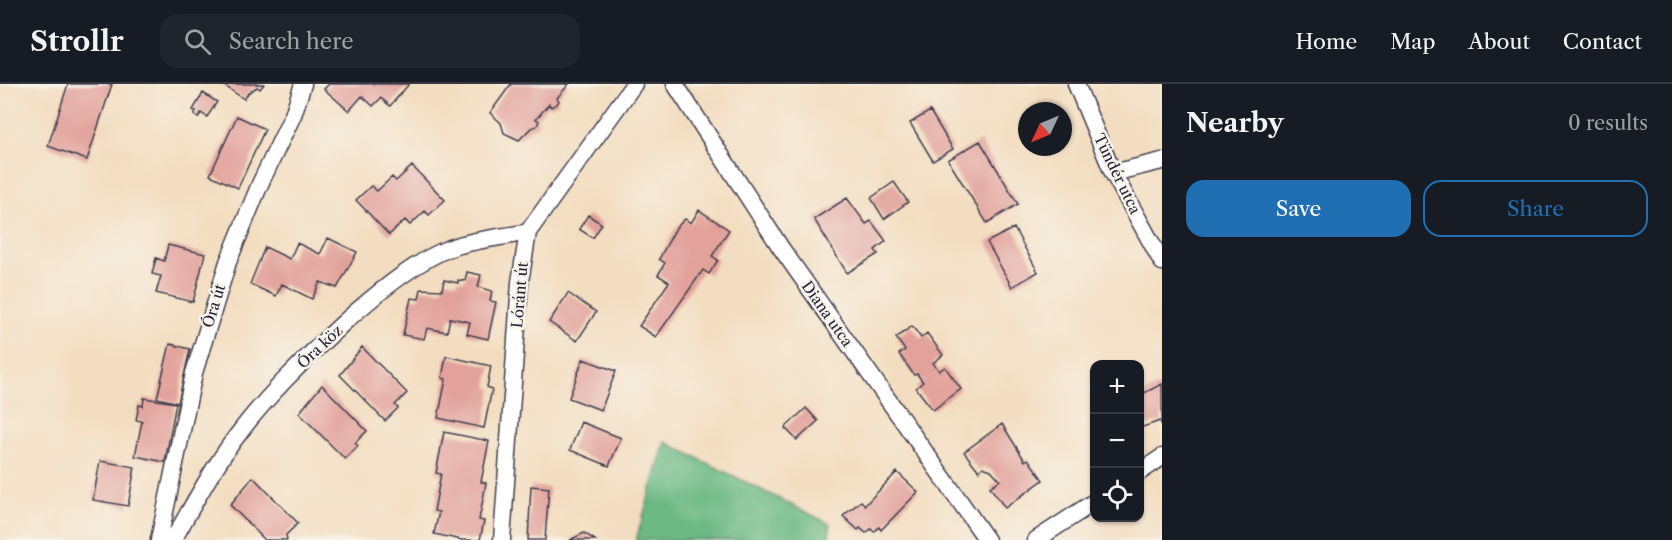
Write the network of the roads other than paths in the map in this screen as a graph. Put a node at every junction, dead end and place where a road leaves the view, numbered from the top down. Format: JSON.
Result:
{"nodes":[{"id":1,"x":303,"y":84,"type":"edge"},
{"id":2,"x":634,"y":84,"type":"edge"},
{"id":3,"x":675,"y":84,"type":"edge"},
{"id":4,"x":1076,"y":84,"type":"edge"},
{"id":5,"x":1162,"y":161,"type":"edge"},
{"id":6,"x":1113,"y":173,"type":"junction"},
{"id":7,"x":528,"y":232,"type":"junction"},
{"id":8,"x":1162,"y":262,"type":"edge"},
{"id":9,"x":1162,"y":457,"type":"edge"},
{"id":10,"x":1144,"y":469,"type":"edge"},
{"id":11,"x":1090,"y":505,"type":"edge"},
{"id":12,"x":159,"y":540,"type":"edge"},
{"id":13,"x":173,"y":540,"type":"edge"},
{"id":14,"x":502,"y":540,"type":"edge"},
{"id":15,"x":987,"y":540,"type":"edge"},
{"id":16,"x":1036,"y":540,"type":"edge"}],
"edges":[{"from":1,"to":12,"type":"street","name":"Óra út"},
{"from":2,"to":7,"type":"street","name":"Lóránt út"},
{"from":3,"to":15,"type":"street","name":"Diana utca"},
{"from":4,"to":6,"type":"street","name":"Tündér utca"},
{"from":5,"to":6,"type":"street"},
{"from":6,"to":8,"type":"street","name":"Tündér utca"},
{"from":7,"to":13,"type":"street","name":"Óra köz"},
{"from":7,"to":14,"type":"street","name":"Lóránt út"},
{"from":9,"to":10,"type":"street"},
{"from":11,"to":16,"type":"street"}]}
